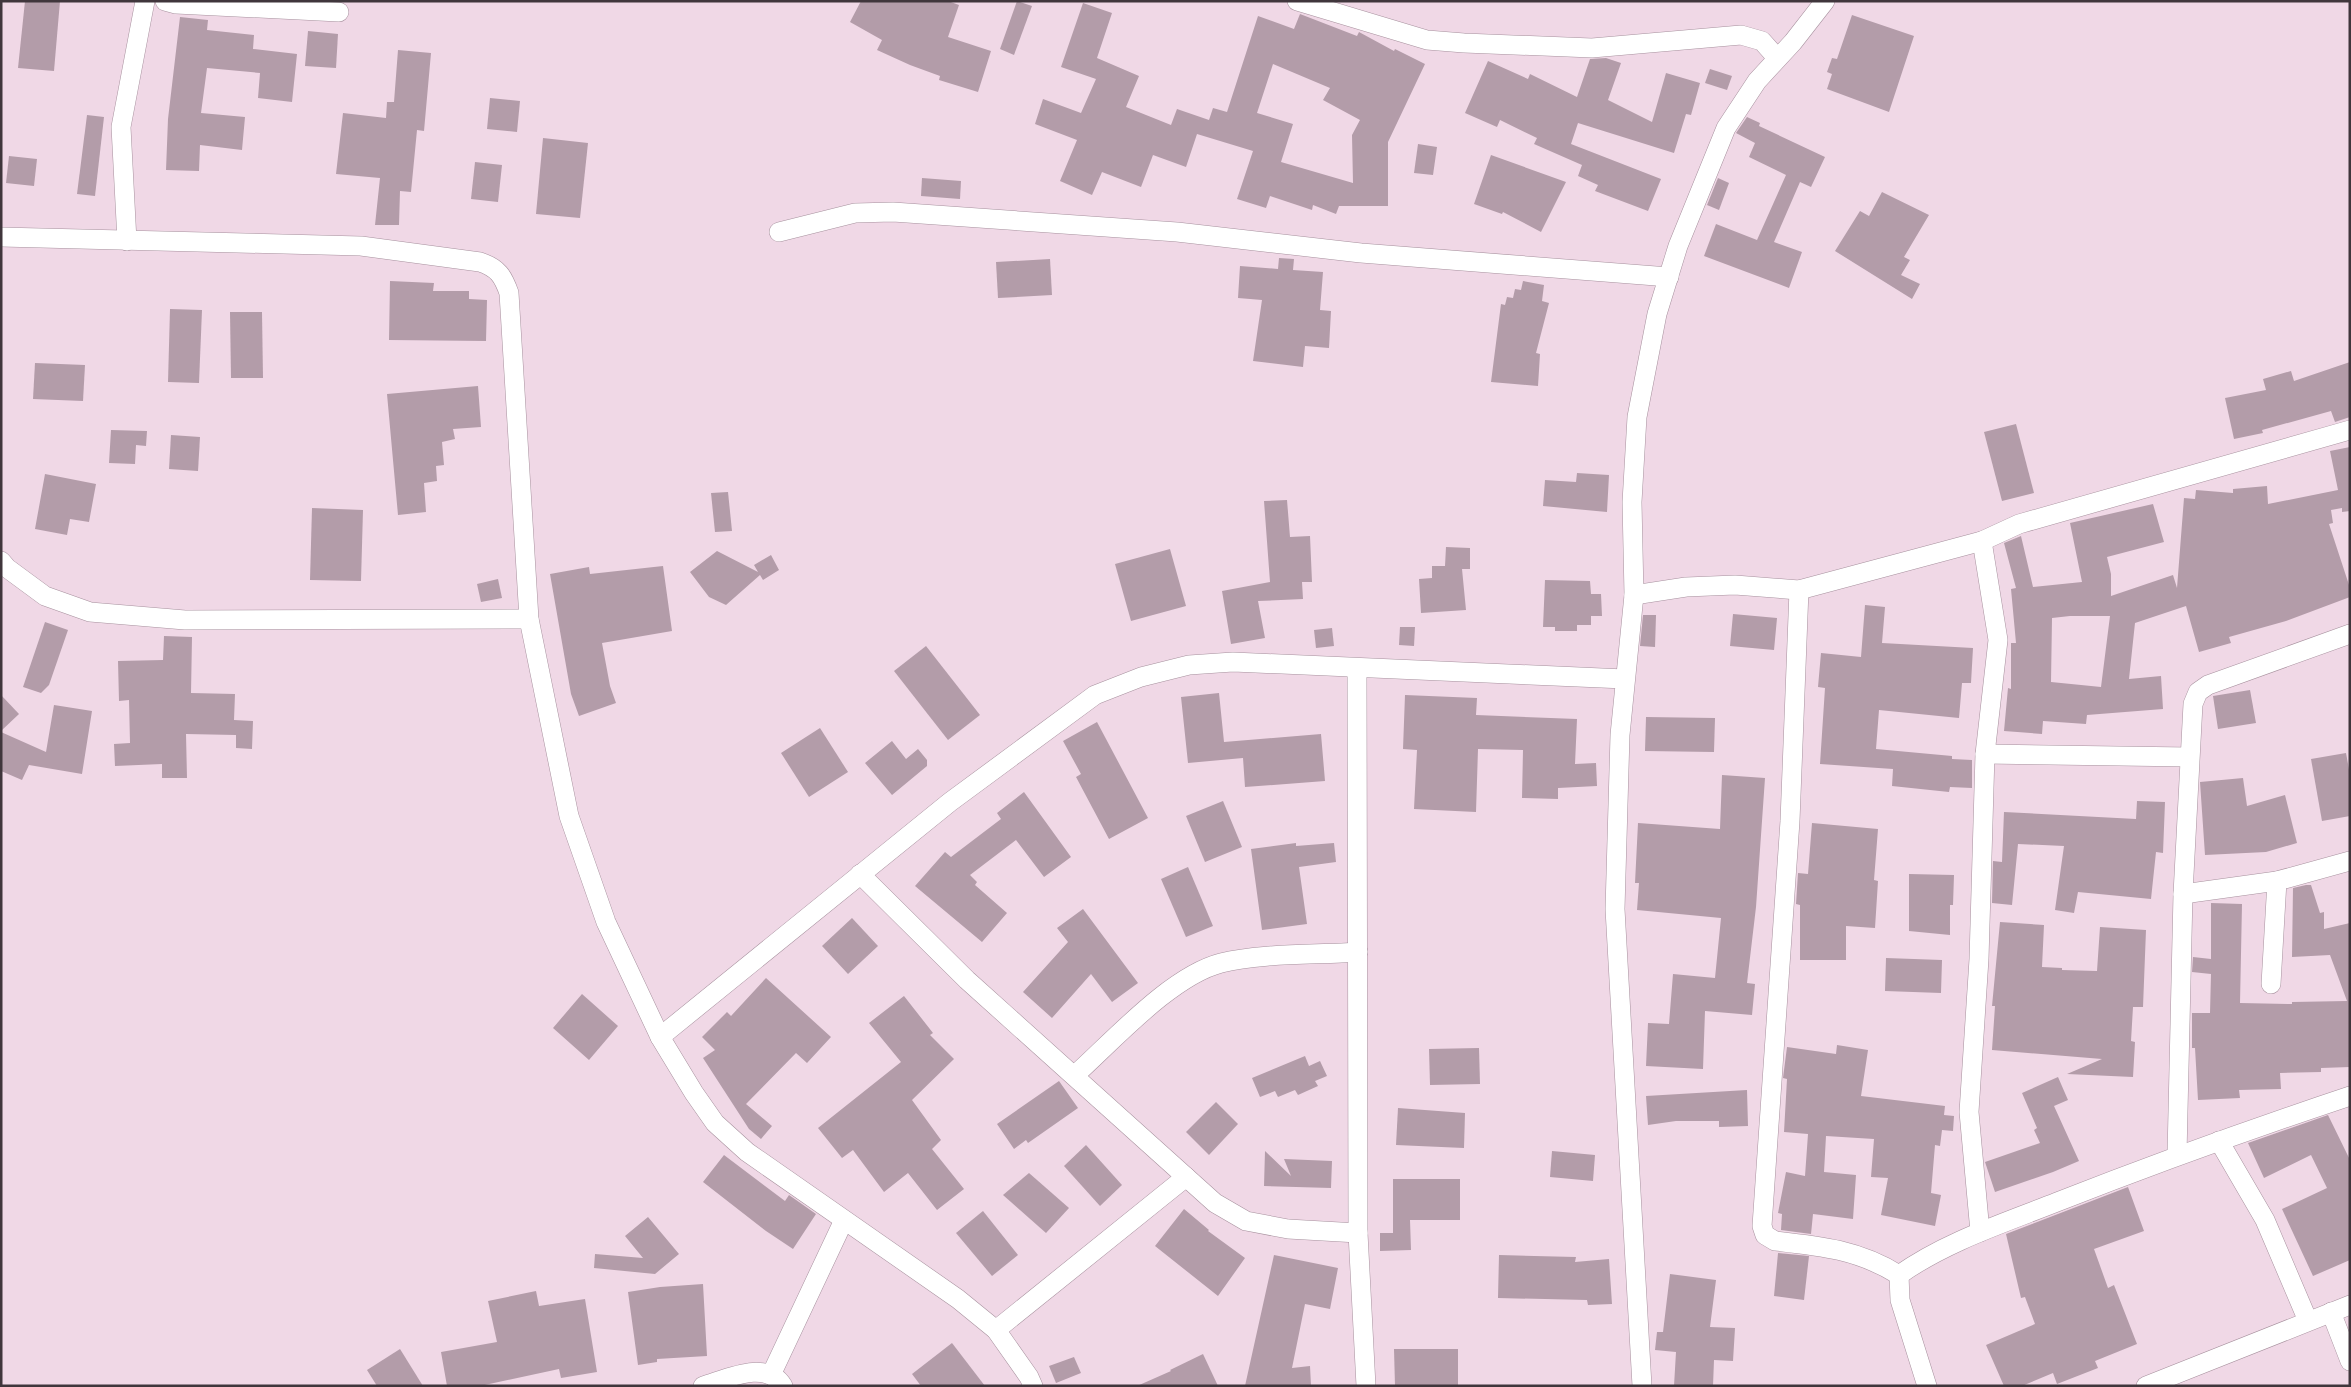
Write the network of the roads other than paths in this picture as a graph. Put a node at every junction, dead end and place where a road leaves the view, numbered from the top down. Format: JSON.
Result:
{"nodes":[{"id":1,"x":145,"y":1,"type":"edge"},
{"id":2,"x":165,"y":1,"type":"edge"},
{"id":3,"x":1297,"y":1,"type":"edge"},
{"id":4,"x":1826,"y":1,"type":"edge"},
{"id":5,"x":338,"y":12,"type":"dead end"},
{"id":6,"x":1777,"y":58,"type":"junction"},
{"id":7,"x":779,"y":232,"type":"dead end"},
{"id":8,"x":1,"y":237,"type":"edge"},
{"id":9,"x":127,"y":241,"type":"junction"},
{"id":10,"x":1669,"y":277,"type":"junction"},
{"id":11,"x":2350,"y":430,"type":"edge"},
{"id":12,"x":1982,"y":541,"type":"junction"},
{"id":13,"x":1,"y":561,"type":"edge"},
{"id":14,"x":1799,"y":590,"type":"junction"},
{"id":15,"x":1634,"y":595,"type":"junction"},
{"id":16,"x":529,"y":620,"type":"junction"},
{"id":17,"x":2350,"y":634,"type":"edge"},
{"id":18,"x":1357,"y":668,"type":"junction"},
{"id":19,"x":1625,"y":679,"type":"junction"},
{"id":20,"x":1985,"y":754,"type":"junction"},
{"id":21,"x":2189,"y":757,"type":"junction"},
{"id":22,"x":2350,"y":861,"type":"edge"},
{"id":23,"x":860,"y":874,"type":"junction"},
{"id":24,"x":2277,"y":881,"type":"junction"},
{"id":25,"x":2183,"y":894,"type":"junction"},
{"id":26,"x":1358,"y":952,"type":"junction"},
{"id":27,"x":2271,"y":984,"type":"dead end"},
{"id":28,"x":660,"y":1037,"type":"junction"},
{"id":29,"x":1074,"y":1075,"type":"junction"},
{"id":30,"x":2350,"y":1096,"type":"edge"},
{"id":31,"x":2220,"y":1140,"type":"junction"},
{"id":32,"x":2177,"y":1155,"type":"junction"},
{"id":33,"x":1186,"y":1177,"type":"junction"},
{"id":34,"x":844,"y":1220,"type":"junction"},
{"id":35,"x":1980,"y":1232,"type":"junction"},
{"id":36,"x":1358,"y":1233,"type":"junction"},
{"id":37,"x":1898,"y":1275,"type":"junction"},
{"id":38,"x":2350,"y":1305,"type":"edge"},
{"id":39,"x":2331,"y":1312,"type":"junction"},
{"id":40,"x":2308,"y":1321,"type":"junction"},
{"id":41,"x":996,"y":1330,"type":"junction"},
{"id":42,"x":2350,"y":1361,"type":"edge"},
{"id":43,"x":777,"y":1380,"type":"edge"},
{"id":44,"x":703,"y":1386,"type":"edge"},
{"id":45,"x":1033,"y":1386,"type":"edge"},
{"id":46,"x":1366,"y":1386,"type":"edge"},
{"id":47,"x":1642,"y":1386,"type":"edge"},
{"id":48,"x":1928,"y":1386,"type":"edge"},
{"id":49,"x":2146,"y":1386,"type":"edge"}],
"edges":[{"from":1,"to":9,"type":"street"},
{"from":2,"to":5,"type":"street"},
{"from":3,"to":6,"type":"street"},
{"from":4,"to":6,"type":"street"},
{"from":6,"to":10,"type":"street"},
{"from":7,"to":10,"type":"street"},
{"from":8,"to":9,"type":"street"},
{"from":9,"to":16,"type":"street"},
{"from":10,"to":15,"type":"street"},
{"from":11,"to":12,"type":"street"},
{"from":12,"to":14,"type":"street"},
{"from":12,"to":20,"type":"street"},
{"from":13,"to":16,"type":"street"},
{"from":14,"to":15,"type":"street"},
{"from":14,"to":37,"type":"street"},
{"from":15,"to":19,"type":"street"},
{"from":16,"to":28,"type":"street"},
{"from":17,"to":21,"type":"street"},
{"from":18,"to":19,"type":"street"},
{"from":18,"to":23,"type":"street"},
{"from":18,"to":26,"type":"street"},
{"from":19,"to":47,"type":"street"},
{"from":20,"to":21,"type":"street"},
{"from":20,"to":35,"type":"street"},
{"from":21,"to":25,"type":"street"},
{"from":22,"to":24,"type":"street"},
{"from":23,"to":28,"type":"street"},
{"from":23,"to":29,"type":"street"},
{"from":24,"to":25,"type":"street"},
{"from":24,"to":27,"type":"street"},
{"from":25,"to":32,"type":"street"},
{"from":26,"to":29,"type":"street"},
{"from":26,"to":36,"type":"street"},
{"from":28,"to":34,"type":"street"},
{"from":29,"to":33,"type":"street"},
{"from":30,"to":31,"type":"street"},
{"from":31,"to":32,"type":"street"},
{"from":31,"to":40,"type":"street"},
{"from":32,"to":35,"type":"street"},
{"from":33,"to":36,"type":"street"},
{"from":33,"to":41,"type":"street"},
{"from":34,"to":41,"type":"street"},
{"from":34,"to":43,"type":"street"},
{"from":35,"to":37,"type":"street"},
{"from":36,"to":46,"type":"street"},
{"from":37,"to":48,"type":"street"},
{"from":38,"to":39,"type":"street"},
{"from":39,"to":40,"type":"street"},
{"from":39,"to":42,"type":"street"},
{"from":40,"to":49,"type":"street"},
{"from":41,"to":45,"type":"street"},
{"from":43,"to":44,"type":"street"}]}
